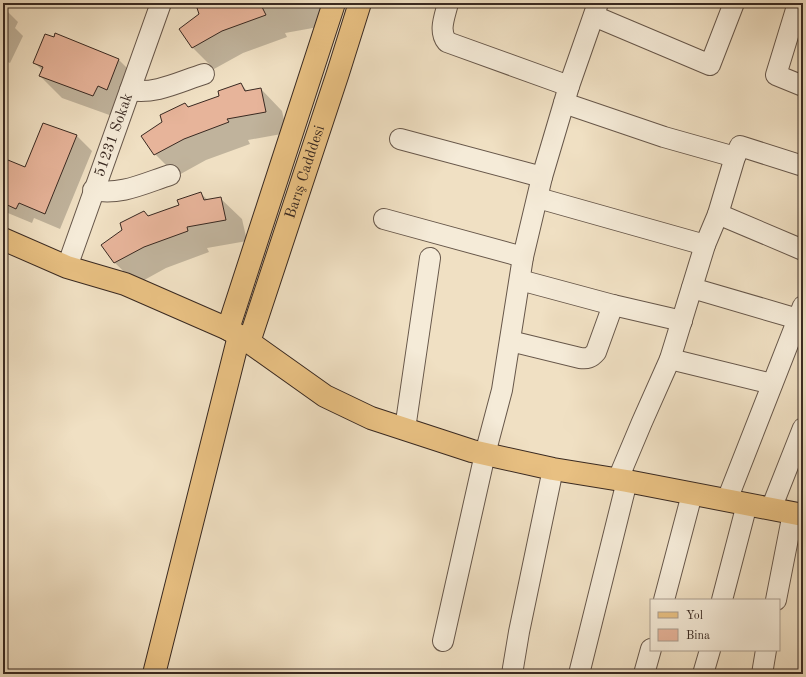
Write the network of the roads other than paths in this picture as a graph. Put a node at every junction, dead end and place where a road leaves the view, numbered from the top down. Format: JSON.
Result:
{"nodes":[{"id":1,"x":161,"y":3,"type":"edge"},
{"id":2,"x":334,"y":3,"type":"edge"},
{"id":3,"x":360,"y":3,"type":"edge"},
{"id":4,"x":448,"y":3,"type":"edge"},
{"id":5,"x":734,"y":3,"type":"edge"},
{"id":6,"x":798,"y":3,"type":"edge"},
{"id":7,"x":596,"y":10,"type":"edge"},
{"id":8,"x":204,"y":74,"type":"dead end"},
{"id":9,"x":803,"y":86,"type":"edge"},
{"id":10,"x":130,"y":90,"type":"junction"},
{"id":11,"x":567,"y":95,"type":"junction"},
{"id":12,"x":400,"y":139,"type":"dead end"},
{"id":13,"x":735,"y":157,"type":"junction"},
{"id":14,"x":803,"y":166,"type":"edge"},
{"id":15,"x":170,"y":175,"type":"dead end"},
{"id":16,"x":542,"y":178,"type":"junction"},
{"id":17,"x":93,"y":190,"type":"junction"},
{"id":18,"x":538,"y":198,"type":"junction"},
{"id":19,"x":718,"y":214,"type":"junction"},
{"id":20,"x":384,"y":220,"type":"dead end"},
{"id":21,"x":3,"y":239,"type":"edge"},
{"id":22,"x":705,"y":245,"type":"junction"},
{"id":23,"x":803,"y":250,"type":"edge"},
{"id":24,"x":430,"y":258,"type":"dead end"},
{"id":25,"x":523,"y":258,"type":"junction"},
{"id":26,"x":67,"y":267,"type":"junction"},
{"id":27,"x":520,"y":280,"type":"junction"},
{"id":28,"x":692,"y":288,"type":"junction"},
{"id":29,"x":613,"y":305,"type":"junction"},
{"id":30,"x":800,"y":312,"type":"edge"},
{"id":31,"x":682,"y":321,"type":"junction"},
{"id":32,"x":239,"y":335,"type":"junction"},
{"id":33,"x":510,"y":341,"type":"junction"},
{"id":34,"x":670,"y":359,"type":"junction"},
{"id":35,"x":772,"y":384,"type":"junction"},
{"id":36,"x":803,"y":428,"type":"edge"},
{"id":37,"x":405,"y":429,"type":"junction"},
{"id":38,"x":485,"y":454,"type":"junction"},
{"id":39,"x":553,"y":469,"type":"junction"},
{"id":40,"x":622,"y":480,"type":"junction"},
{"id":41,"x":692,"y":494,"type":"junction"},
{"id":42,"x":737,"y":502,"type":"junction"},
{"id":43,"x":771,"y":509,"type":"junction"},
{"id":44,"x":798,"y":514,"type":"edge"},
{"id":45,"x":664,"y":599,"type":"edge"},
{"id":46,"x":722,"y":599,"type":"edge"},
{"id":47,"x":776,"y":599,"type":"edge"},
{"id":48,"x":443,"y":641,"type":"dead end"},
{"id":49,"x":650,"y":651,"type":"edge"},
{"id":50,"x":710,"y":651,"type":"edge"},
{"id":51,"x":766,"y":651,"type":"edge"},
{"id":52,"x":154,"y":674,"type":"edge"},
{"id":53,"x":512,"y":674,"type":"edge"},
{"id":54,"x":579,"y":674,"type":"edge"},
{"id":55,"x":644,"y":674,"type":"edge"},
{"id":56,"x":703,"y":674,"type":"edge"},
{"id":57,"x":762,"y":674,"type":"edge"}],
"edges":[{"from":1,"to":10,"type":"street","name":"51231 Sokak"},
{"from":2,"to":32,"type":"main road","name":"Barış Cadddesi"},
{"from":3,"to":32,"type":"main road","name":"Barış Cadddesi"},
{"from":4,"to":11,"type":"street"},
{"from":5,"to":7,"type":"street"},
{"from":6,"to":9,"type":"street"},
{"from":7,"to":11,"type":"street"},
{"from":8,"to":10,"type":"street"},
{"from":10,"to":17,"type":"street","name":"51231 Sokak"},
{"from":11,"to":13,"type":"street"},
{"from":11,"to":16,"type":"street"},
{"from":12,"to":16,"type":"street"},
{"from":13,"to":14,"type":"street"},
{"from":13,"to":19,"type":"street"},
{"from":15,"to":17,"type":"street"},
{"from":16,"to":18,"type":"street"},
{"from":17,"to":26,"type":"street","name":"51231 Sokak"},
{"from":18,"to":22,"type":"street"},
{"from":18,"to":25,"type":"street"},
{"from":19,"to":22,"type":"street"},
{"from":19,"to":23,"type":"street"},
{"from":20,"to":25,"type":"street"},
{"from":21,"to":26,"type":"main road"},
{"from":22,"to":28,"type":"street"},
{"from":24,"to":37,"type":"street"},
{"from":25,"to":27,"type":"street"},
{"from":26,"to":32,"type":"main road"},
{"from":27,"to":29,"type":"street"},
{"from":27,"to":33,"type":"street"},
{"from":28,"to":30,"type":"street"},
{"from":28,"to":31,"type":"street"},
{"from":29,"to":31,"type":"street"},
{"from":29,"to":33,"type":"street"},
{"from":30,"to":35,"type":"street"},
{"from":31,"to":34,"type":"street"},
{"from":32,"to":37,"type":"main road"},
{"from":32,"to":52,"type":"main road"},
{"from":33,"to":38,"type":"street"},
{"from":34,"to":35,"type":"street"},
{"from":34,"to":40,"type":"street"},
{"from":35,"to":42,"type":"street"},
{"from":36,"to":43,"type":"street"},
{"from":37,"to":38,"type":"main road"},
{"from":38,"to":39,"type":"main road"},
{"from":38,"to":48,"type":"street"},
{"from":39,"to":40,"type":"main road"},
{"from":39,"to":53,"type":"street"},
{"from":40,"to":41,"type":"main road"},
{"from":40,"to":54,"type":"street"},
{"from":41,"to":42,"type":"main road"},
{"from":41,"to":45,"type":"street"},
{"from":42,"to":43,"type":"main road"},
{"from":42,"to":46,"type":"street"},
{"from":43,"to":44,"type":"main road"},
{"from":44,"to":47,"type":"street"},
{"from":49,"to":55,"type":"street"},
{"from":50,"to":56,"type":"street"},
{"from":51,"to":57,"type":"street"}]}
